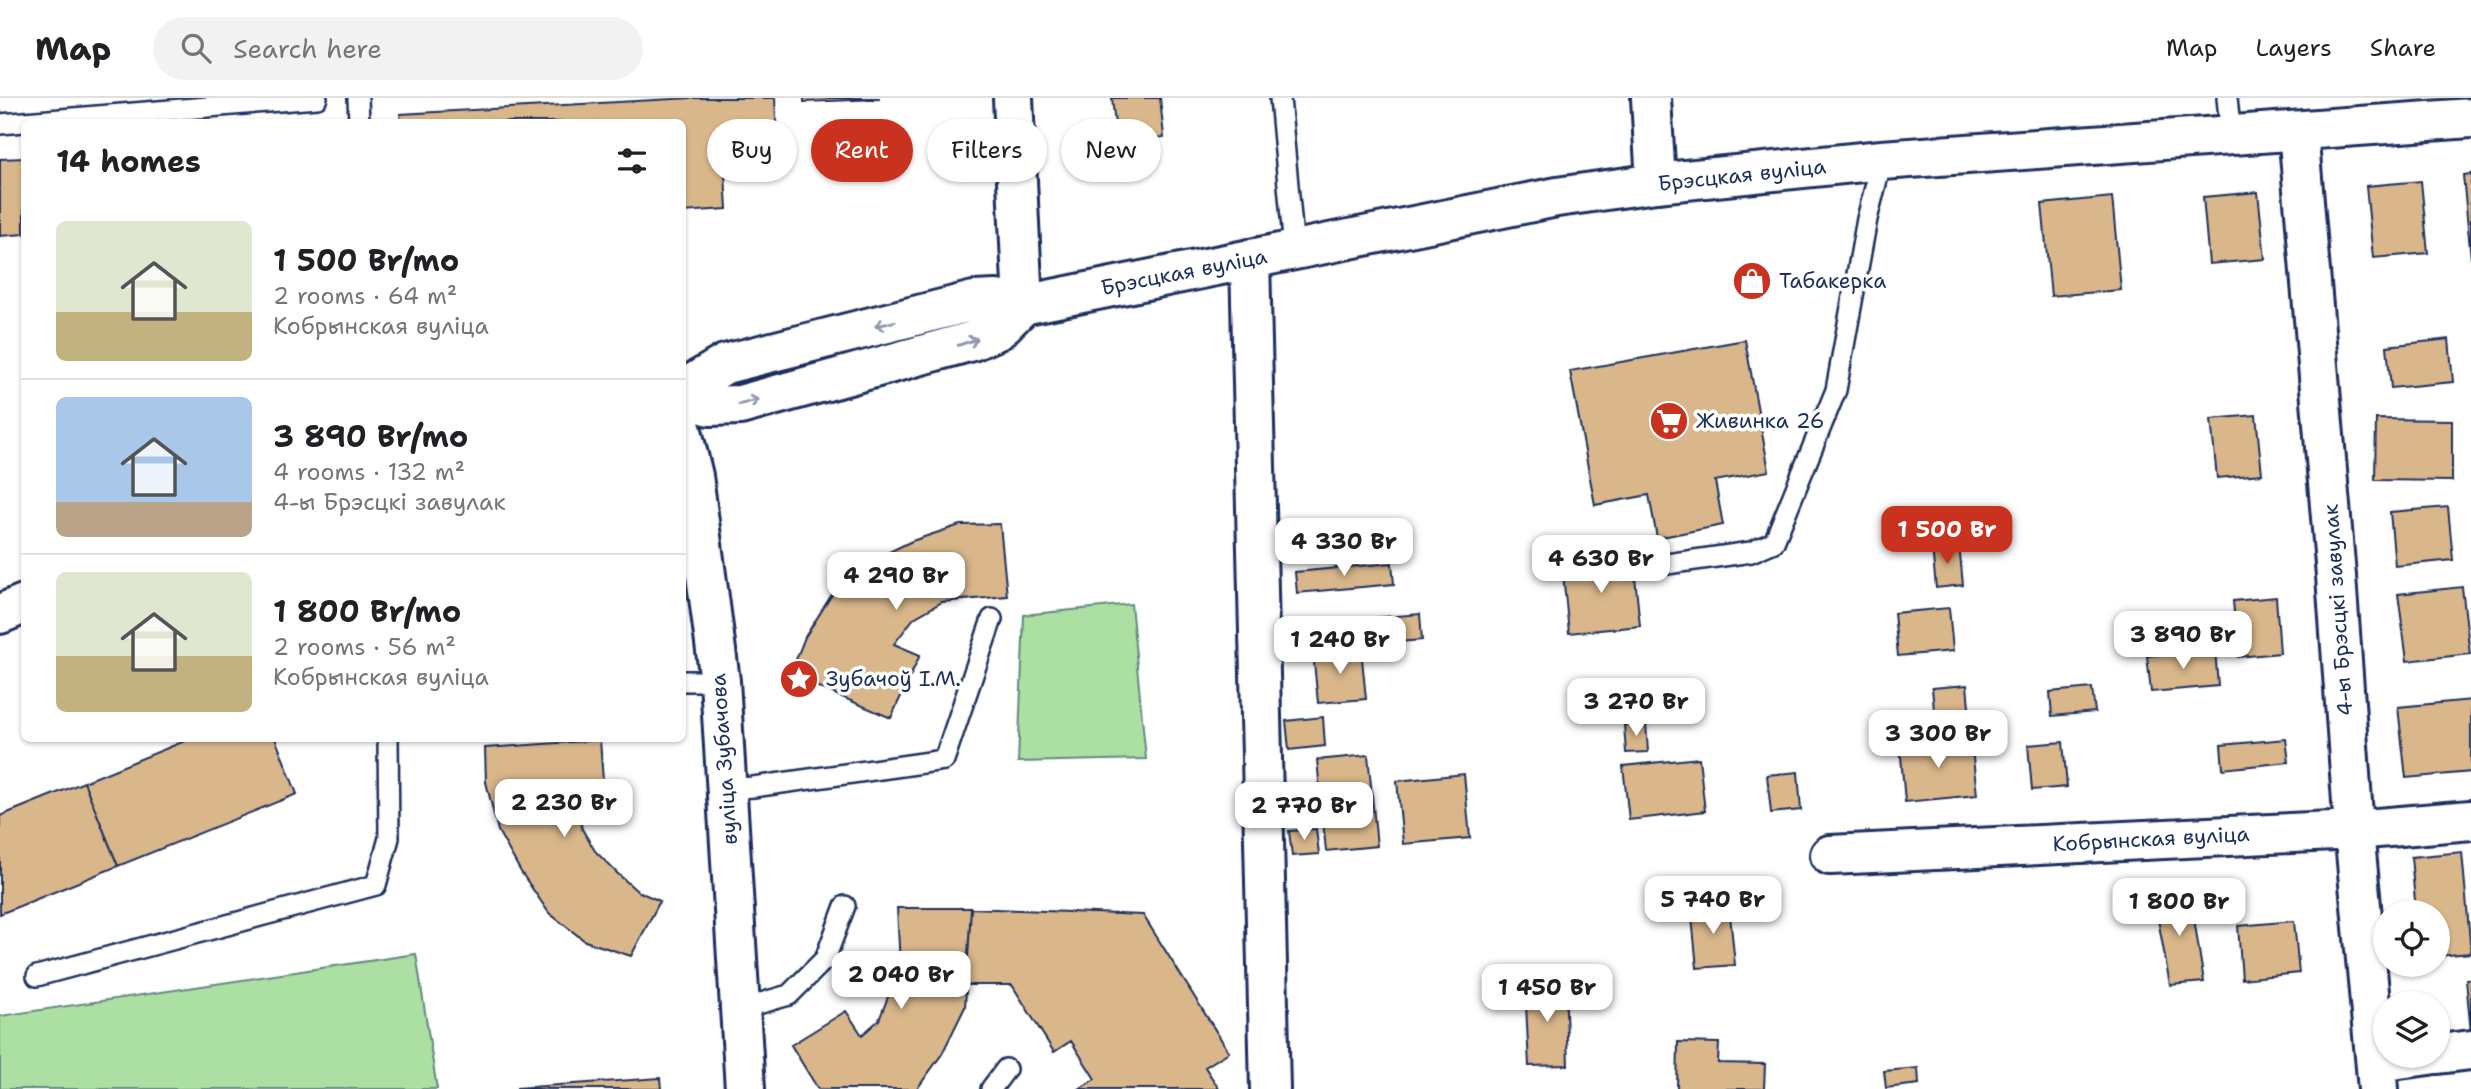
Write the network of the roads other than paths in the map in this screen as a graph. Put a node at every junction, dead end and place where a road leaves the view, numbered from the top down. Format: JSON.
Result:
{"nodes":[{"id":1,"x":317,"y":98,"type":"edge"},
{"id":2,"x":358,"y":98,"type":"edge"},
{"id":3,"x":1013,"y":98,"type":"edge"},
{"id":4,"x":1280,"y":98,"type":"edge"},
{"id":5,"x":1651,"y":98,"type":"edge"},
{"id":6,"x":2227,"y":98,"type":"edge"},
{"id":7,"x":2471,"y":118,"type":"edge"},
{"id":8,"x":61,"y":119,"type":"edge"},
{"id":9,"x":359,"y":119,"type":"edge"},
{"id":10,"x":21,"y":122,"type":"edge"},
{"id":11,"x":0,"y":124,"type":"edge"},
{"id":12,"x":2298,"y":131,"type":"junction"},
{"id":13,"x":2231,"y":136,"type":"junction"},
{"id":14,"x":1882,"y":160,"type":"junction"},
{"id":15,"x":1656,"y":183,"type":"junction"},
{"id":16,"x":1294,"y":250,"type":"junction"},
{"id":17,"x":1250,"y":259,"type":"junction"},
{"id":18,"x":1023,"y":305,"type":"junction"},
{"id":19,"x":686,"y":388,"type":"edge"},
{"id":20,"x":686,"y":398,"type":"edge"},
{"id":21,"x":686,"y":447,"type":"edge"},
{"id":22,"x":1660,"y":565,"type":"dead end"},
{"id":23,"x":21,"y":605,"type":"edge"},
{"id":24,"x":0,"y":614,"type":"edge"},
{"id":25,"x":992,"y":619,"type":"dead end"},
{"id":26,"x":686,"y":681,"type":"edge"},
{"id":27,"x":720,"y":681,"type":"junction"},
{"id":28,"x":388,"y":742,"type":"edge"},
{"id":29,"x":727,"y":789,"type":"junction"},
{"id":30,"x":2471,"y":820,"type":"edge"},
{"id":31,"x":2354,"y":830,"type":"junction"},
{"id":32,"x":1830,"y":855,"type":"dead end"},
{"id":33,"x":845,"y":906,"type":"dead end"},
{"id":34,"x":37,"y":976,"type":"dead end"},
{"id":35,"x":740,"y":1009,"type":"junction"},
{"id":36,"x":2471,"y":1050,"type":"edge"},
{"id":37,"x":2450,"y":1053,"type":"edge"},
{"id":38,"x":2395,"y":1068,"type":"edge"},
{"id":39,"x":1006,"y":1069,"type":"dead end"},
{"id":40,"x":2377,"y":1075,"type":"edge"},
{"id":41,"x":745,"y":1089,"type":"edge"},
{"id":42,"x":991,"y":1089,"type":"edge"},
{"id":43,"x":1270,"y":1089,"type":"edge"}],
"edges":[{"from":1,"to":8,"type":"lane"},
{"from":2,"to":9,"type":"lane"},
{"from":3,"to":18,"type":"street"},
{"from":4,"to":16,"type":"lane"},
{"from":5,"to":15,"type":"street"},
{"from":6,"to":13,"type":"lane"},
{"from":7,"to":12,"type":"street","name":"Брэсцкая вуліца"},
{"from":10,"to":11,"type":"lane"},
{"from":12,"to":13,"type":"street","name":"Брэсцкая вуліца"},
{"from":12,"to":31,"type":"street","name":"4-ы Брэсцкі завулак"},
{"from":13,"to":14,"type":"street","name":"Брэсцкая вуліца"},
{"from":14,"to":15,"type":"street","name":"Брэсцкая вуліца"},
{"from":14,"to":22,"type":"lane"},
{"from":15,"to":16,"type":"street","name":"Брэсцкая вуліца"},
{"from":16,"to":17,"type":"street","name":"Брэсцкая вуліца"},
{"from":17,"to":18,"type":"street","name":"Брэсцкая вуліца"},
{"from":17,"to":43,"type":"street"},
{"from":18,"to":19,"type":"street","name":"Брэсцкая вуліца","one_way":true},
{"from":20,"to":18,"type":"street","one_way":true},
{"from":21,"to":27,"type":"street","name":"вуліца Зубачова"},
{"from":23,"to":24,"type":"street"},
{"from":25,"to":29,"type":"lane"},
{"from":26,"to":27,"type":"lane"},
{"from":27,"to":29,"type":"street","name":"вуліца Зубачова"},
{"from":28,"to":34,"type":"lane"},
{"from":29,"to":35,"type":"street","name":"вуліца Зубачова"},
{"from":30,"to":31,"type":"street","name":"Кобрынская вуліца"},
{"from":31,"to":32,"type":"street","name":"Кобрынская вуліца"},
{"from":31,"to":40,"type":"street","name":"4-ы Брэсцкі завулак"},
{"from":33,"to":35,"type":"lane"},
{"from":35,"to":41,"type":"street","name":"вуліца Зубачова"},
{"from":36,"to":37,"type":"street"},
{"from":38,"to":40,"type":"street"},
{"from":39,"to":42,"type":"lane"}]}
